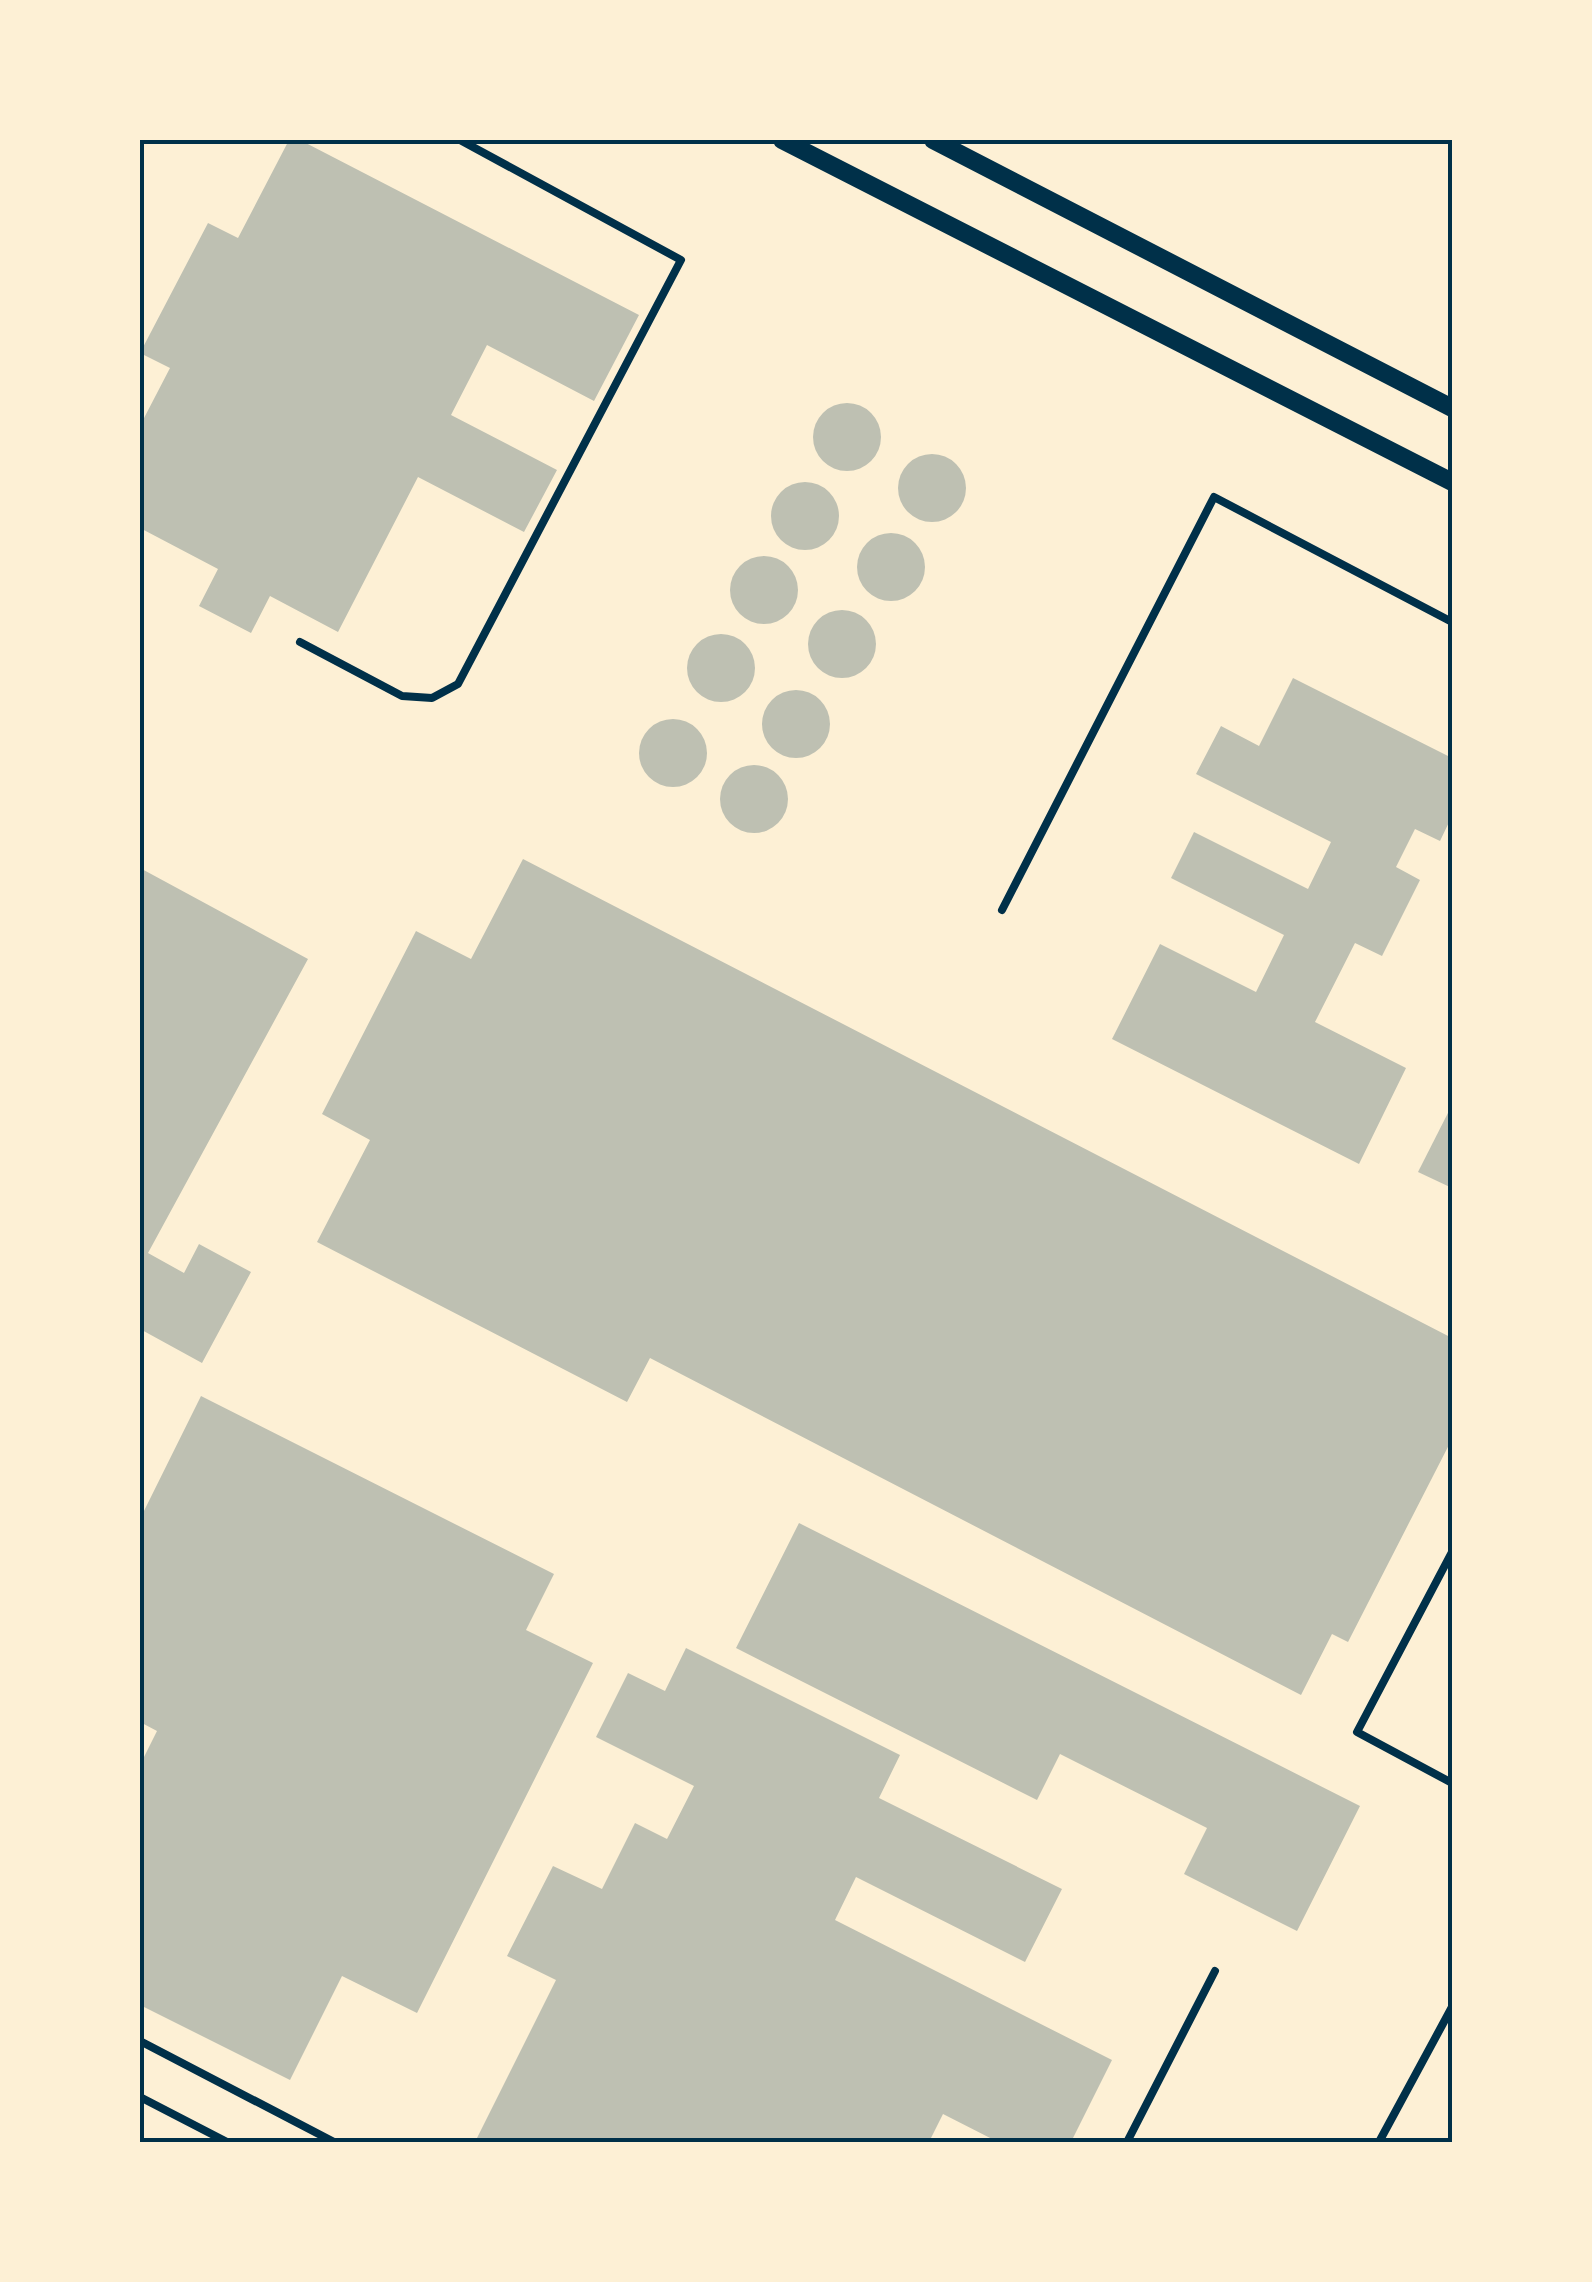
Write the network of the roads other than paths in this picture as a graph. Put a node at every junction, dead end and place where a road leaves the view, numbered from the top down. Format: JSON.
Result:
{"nodes":[{"id":1,"x":460,"y":140,"type":"edge"},
{"id":2,"x":782,"y":140,"type":"edge"},
{"id":3,"x":933,"y":140,"type":"edge"},
{"id":4,"x":1452,"y":408,"type":"edge"},
{"id":5,"x":1452,"y":482,"type":"edge"},
{"id":6,"x":1452,"y":622,"type":"edge"},
{"id":7,"x":300,"y":642,"type":"dead end"},
{"id":8,"x":1002,"y":910,"type":"dead end"},
{"id":9,"x":1452,"y":1552,"type":"edge"},
{"id":10,"x":1452,"y":1783,"type":"edge"},
{"id":11,"x":1215,"y":1971,"type":"dead end"},
{"id":12,"x":1452,"y":2007,"type":"edge"},
{"id":13,"x":140,"y":2041,"type":"edge"},
{"id":14,"x":140,"y":2097,"type":"edge"},
{"id":15,"x":227,"y":2142,"type":"edge"},
{"id":16,"x":334,"y":2142,"type":"edge"},
{"id":17,"x":1127,"y":2142,"type":"edge"},
{"id":18,"x":1379,"y":2142,"type":"edge"}],
"edges":[{"from":1,"to":7,"type":"lane"},
{"from":2,"to":5,"type":"street"},
{"from":3,"to":4,"type":"street"},
{"from":6,"to":8,"type":"lane"},
{"from":9,"to":10,"type":"lane"},
{"from":11,"to":17,"type":"lane"},
{"from":12,"to":18,"type":"lane"},
{"from":13,"to":16,"type":"lane"},
{"from":14,"to":15,"type":"lane"}]}
